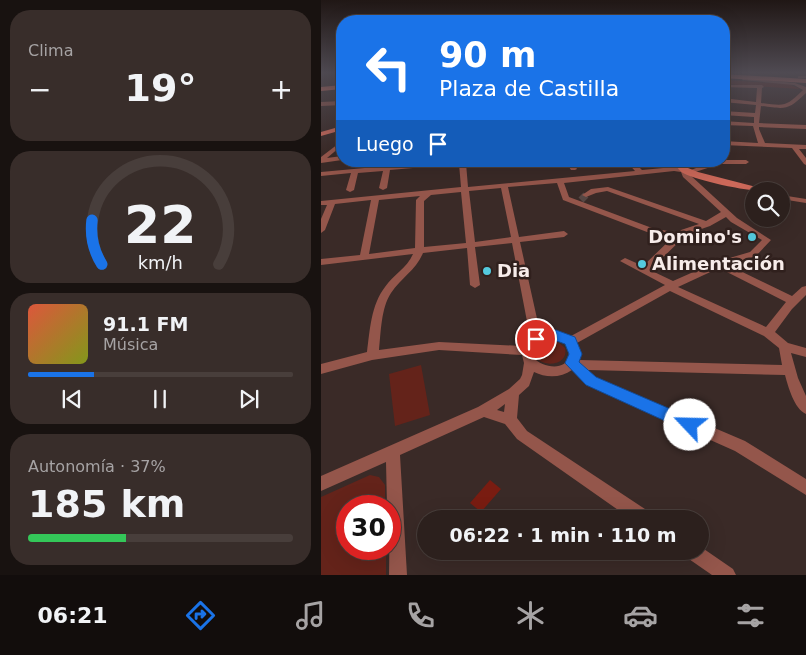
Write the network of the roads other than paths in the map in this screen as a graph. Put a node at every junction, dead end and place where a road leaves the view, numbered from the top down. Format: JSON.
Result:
{"nodes":[{"id":1,"x":760,"y":100,"type":"edge"},
{"id":2,"x":798,"y":100,"type":"edge"},
{"id":3,"x":730,"y":101,"type":"edge"},
{"id":4,"x":336,"y":103,"type":"edge"},
{"id":5,"x":321,"y":104,"type":"edge"},
{"id":6,"x":760,"y":104,"type":"junction"},
{"id":7,"x":730,"y":114,"type":"edge"},
{"id":8,"x":757,"y":116,"type":"junction"},
{"id":9,"x":730,"y":123,"type":"edge"},
{"id":10,"x":756,"y":124,"type":"junction"},
{"id":11,"x":336,"y":128,"type":"edge"},
{"id":12,"x":336,"y":128,"type":"edge"},
{"id":13,"x":806,"y":128,"type":"edge"},
{"id":14,"x":321,"y":131,"type":"edge"},
{"id":15,"x":321,"y":134,"type":"edge"},
{"id":16,"x":730,"y":143,"type":"edge"},
{"id":17,"x":762,"y":144,"type":"junction"},
{"id":18,"x":336,"y":146,"type":"edge"},
{"id":19,"x":794,"y":146,"type":"junction"},
{"id":20,"x":806,"y":147,"type":"edge"},
{"id":21,"x":321,"y":148,"type":"edge"},
{"id":22,"x":336,"y":149,"type":"edge"},
{"id":23,"x":336,"y":159,"type":"edge"},
{"id":24,"x":321,"y":160,"type":"edge"},
{"id":25,"x":730,"y":162,"type":"edge"},
{"id":26,"x":746,"y":162,"type":"dead end"},
{"id":27,"x":806,"y":163,"type":"edge"},
{"id":28,"x":400,"y":167,"type":"edge"},
{"id":29,"x":463,"y":167,"type":"edge"},
{"id":30,"x":635,"y":167,"type":"edge"},
{"id":31,"x":684,"y":167,"type":"edge"},
{"id":32,"x":701,"y":167,"type":"edge"},
{"id":33,"x":387,"y":168,"type":"junction"},
{"id":34,"x":355,"y":171,"type":"junction"},
{"id":35,"x":687,"y":171,"type":"junction"},
{"id":36,"x":640,"y":172,"type":"junction"},
{"id":37,"x":321,"y":174,"type":"edge"},
{"id":38,"x":563,"y":180,"type":"junction"},
{"id":39,"x":504,"y":185,"type":"junction"},
{"id":40,"x":745,"y":187,"type":"edge"},
{"id":41,"x":383,"y":188,"type":"dead end"},
{"id":42,"x":465,"y":189,"type":"junction"},
{"id":43,"x":350,"y":190,"type":"dead end"},
{"id":44,"x":428,"y":193,"type":"junction"},
{"id":45,"x":376,"y":197,"type":"junction"},
{"id":46,"x":790,"y":198,"type":"edge"},
{"id":47,"x":582,"y":199,"type":"junction"},
{"id":48,"x":806,"y":201,"type":"edge"},
{"id":49,"x":332,"y":202,"type":"junction"},
{"id":50,"x":321,"y":203,"type":"edge"},
{"id":51,"x":726,"y":213,"type":"junction"},
{"id":52,"x":707,"y":224,"type":"junction"},
{"id":53,"x":321,"y":230,"type":"edge"},
{"id":54,"x":564,"y":234,"type":"dead end"},
{"id":55,"x":679,"y":236,"type":"junction"},
{"id":56,"x":516,"y":240,"type":"junction"},
{"id":57,"x":471,"y":244,"type":"junction"},
{"id":58,"x":419,"y":251,"type":"junction"},
{"id":59,"x":364,"y":258,"type":"junction"},
{"id":60,"x":625,"y":261,"type":"dead end"},
{"id":61,"x":321,"y":262,"type":"edge"},
{"id":62,"x":719,"y":264,"type":"junction"},
{"id":63,"x":644,"y":270,"type":"junction"},
{"id":64,"x":475,"y":285,"type":"dead end"},
{"id":65,"x":672,"y":286,"type":"junction"},
{"id":66,"x":806,"y":289,"type":"edge"},
{"id":67,"x":794,"y":301,"type":"junction"},
{"id":68,"x":768,"y":333,"type":"junction"},
{"id":69,"x":536,"y":339,"type":"junction"},
{"id":70,"x":571,"y":341,"type":"junction"},
{"id":71,"x":784,"y":346,"type":"junction"},
{"id":72,"x":806,"y":353,"type":"edge"},
{"id":73,"x":372,"y":355,"type":"junction"},
{"id":74,"x":528,"y":357,"type":"junction"},
{"id":75,"x":572,"y":365,"type":"junction"},
{"id":76,"x":321,"y":369,"type":"edge"},
{"id":77,"x":789,"y":370,"type":"junction"},
{"id":78,"x":513,"y":393,"type":"junction"},
{"id":79,"x":806,"y":408,"type":"edge"},
{"id":80,"x":483,"y":411,"type":"junction"},
{"id":81,"x":510,"y":420,"type":"junction"},
{"id":82,"x":393,"y":451,"type":"junction"},
{"id":83,"x":321,"y":484,"type":"edge"},
{"id":84,"x":806,"y":488,"type":"edge"},
{"id":85,"x":632,"y":510,"type":"edge"},
{"id":86,"x":705,"y":560,"type":"edge"},
{"id":87,"x":398,"y":575,"type":"edge"},
{"id":88,"x":727,"y":575,"type":"edge"}],
"edges":[{"from":1,"to":6,"type":"street"},
{"from":2,"to":6,"type":"street"},
{"from":3,"to":6,"type":"street"},
{"from":4,"to":5,"type":"street"},
{"from":6,"to":8,"type":"street"},
{"from":7,"to":8,"type":"street"},
{"from":8,"to":10,"type":"street"},
{"from":9,"to":10,"type":"street"},
{"from":10,"to":13,"type":"street"},
{"from":10,"to":17,"type":"street"},
{"from":11,"to":14,"type":"street"},
{"from":12,"to":15,"type":"street"},
{"from":16,"to":17,"type":"street"},
{"from":17,"to":19,"type":"street"},
{"from":18,"to":21,"type":"street"},
{"from":19,"to":20,"type":"street"},
{"from":19,"to":27,"type":"street"},
{"from":22,"to":24,"type":"street"},
{"from":23,"to":24,"type":"street"},
{"from":25,"to":26,"type":"street"},
{"from":28,"to":33,"type":"street"},
{"from":29,"to":42,"type":"street"},
{"from":30,"to":36,"type":"street"},
{"from":31,"to":35,"type":"street"},
{"from":32,"to":35,"type":"street"},
{"from":33,"to":34,"type":"street"},
{"from":33,"to":41,"type":"street"},
{"from":34,"to":37,"type":"street"},
{"from":34,"to":43,"type":"street"},
{"from":35,"to":36,"type":"street"},
{"from":35,"to":40,"type":"street"},
{"from":35,"to":51,"type":"street"},
{"from":36,"to":38,"type":"street"},
{"from":38,"to":39,"type":"street"},
{"from":38,"to":47,"type":"street"},
{"from":39,"to":42,"type":"street"},
{"from":39,"to":56,"type":"street"},
{"from":42,"to":44,"type":"street"},
{"from":42,"to":57,"type":"street"},
{"from":44,"to":45,"type":"street"},
{"from":44,"to":58,"type":"street"},
{"from":45,"to":49,"type":"street"},
{"from":45,"to":59,"type":"street"},
{"from":46,"to":48,"type":"street"},
{"from":47,"to":52,"type":"street"},
{"from":47,"to":55,"type":"street"},
{"from":49,"to":50,"type":"street"},
{"from":49,"to":53,"type":"street"},
{"from":51,"to":52,"type":"street"},
{"from":51,"to":62,"type":"street"},
{"from":52,"to":55,"type":"street"},
{"from":54,"to":56,"type":"street"},
{"from":55,"to":63,"type":"street"},
{"from":56,"to":57,"type":"street"},
{"from":56,"to":69,"type":"street"},
{"from":57,"to":58,"type":"street"},
{"from":57,"to":64,"type":"street"},
{"from":58,"to":59,"type":"street"},
{"from":58,"to":73,"type":"street"},
{"from":59,"to":61,"type":"street"},
{"from":60,"to":63,"type":"street"},
{"from":62,"to":65,"type":"street"},
{"from":62,"to":67,"type":"street"},
{"from":63,"to":65,"type":"street"},
{"from":65,"to":68,"type":"street"},
{"from":65,"to":70,"type":"street"},
{"from":66,"to":67,"type":"street"},
{"from":67,"to":68,"type":"street"},
{"from":68,"to":71,"type":"street"},
{"from":69,"to":70,"type":"street"},
{"from":69,"to":74,"type":"street"},
{"from":70,"to":75,"type":"street"},
{"from":71,"to":72,"type":"street"},
{"from":71,"to":77,"type":"street"},
{"from":73,"to":74,"type":"street"},
{"from":73,"to":76,"type":"street"},
{"from":74,"to":75,"type":"street"},
{"from":74,"to":78,"type":"street"},
{"from":75,"to":77,"type":"street"},
{"from":75,"to":84,"type":"street"},
{"from":77,"to":79,"type":"street"},
{"from":78,"to":80,"type":"street"},
{"from":78,"to":81,"type":"street"},
{"from":80,"to":81,"type":"street"},
{"from":80,"to":82,"type":"street"},
{"from":81,"to":85,"type":"street"},
{"from":82,"to":83,"type":"street"},
{"from":82,"to":87,"type":"street"},
{"from":86,"to":88,"type":"street"}]}
